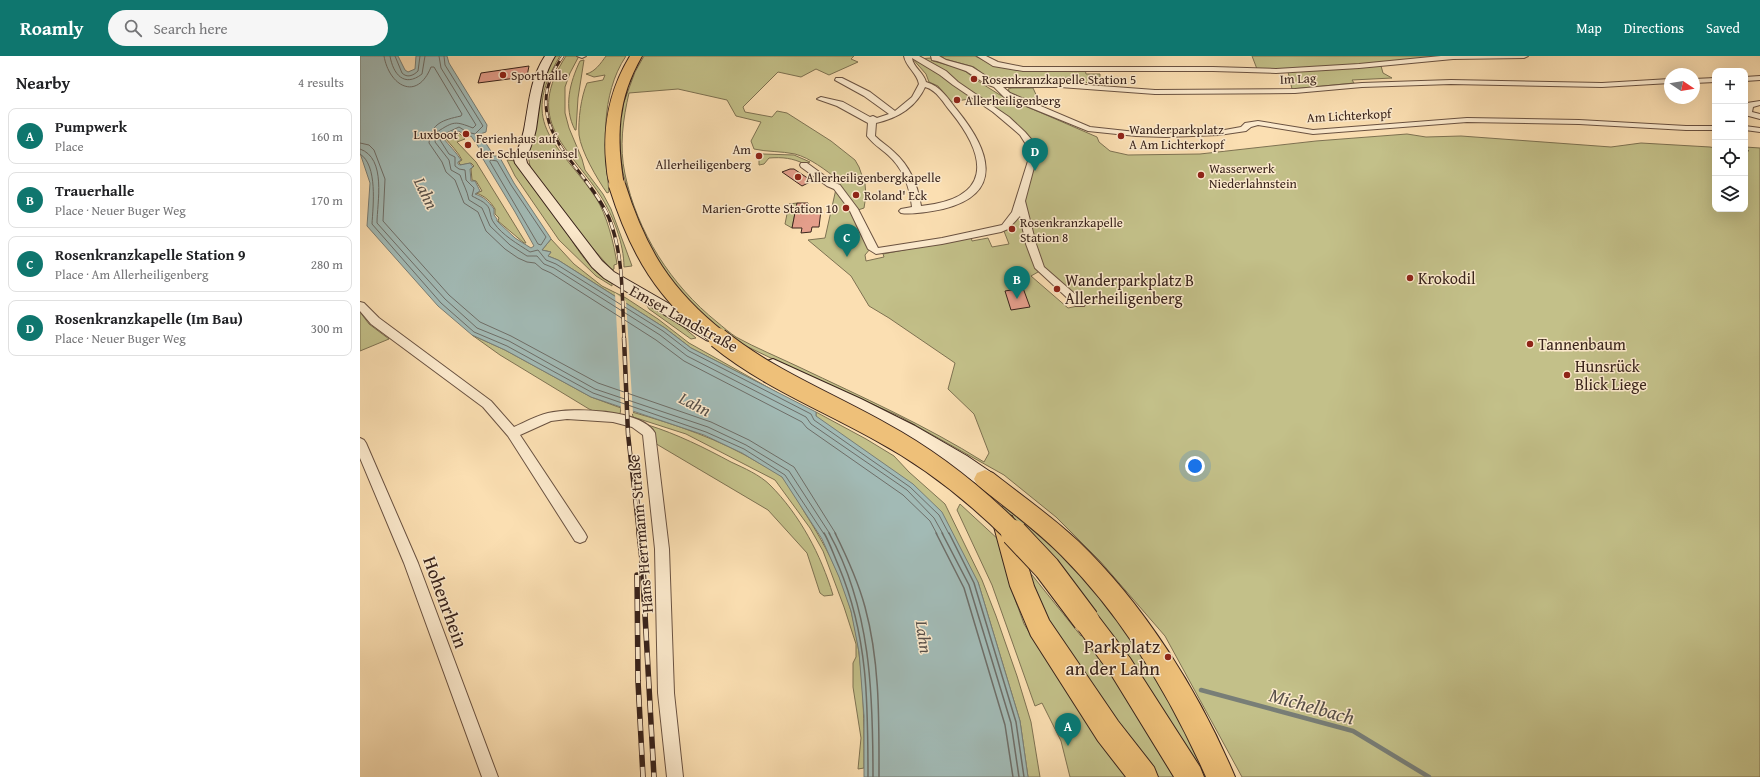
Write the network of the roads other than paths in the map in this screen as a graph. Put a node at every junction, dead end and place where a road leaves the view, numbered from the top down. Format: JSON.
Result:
{"nodes":[{"id":1,"x":550,"y":56,"type":"edge"},
{"id":2,"x":636,"y":56,"type":"edge"},
{"id":3,"x":908,"y":56,"type":"edge"},
{"id":4,"x":914,"y":56,"type":"edge"},
{"id":5,"x":935,"y":56,"type":"edge"},
{"id":6,"x":981,"y":56,"type":"edge"},
{"id":7,"x":1524,"y":56,"type":"edge"},
{"id":8,"x":1760,"y":78,"type":"edge"},
{"id":9,"x":1748,"y":79,"type":"edge"},
{"id":10,"x":839,"y":80,"type":"dead end"},
{"id":11,"x":1712,"y":80,"type":"edge"},
{"id":12,"x":1700,"y":81,"type":"edge"},
{"id":13,"x":1664,"y":82,"type":"edge"},
{"id":14,"x":923,"y":84,"type":"junction"},
{"id":15,"x":997,"y":85,"type":"junction"},
{"id":16,"x":821,"y":99,"type":"dead end"},
{"id":17,"x":1760,"y":103,"type":"edge"},
{"id":18,"x":894,"y":114,"type":"junction"},
{"id":19,"x":1760,"y":116,"type":"edge"},
{"id":20,"x":873,"y":120,"type":"junction"},
{"id":21,"x":1712,"y":128,"type":"edge"},
{"id":22,"x":1748,"y":128,"type":"edge"},
{"id":23,"x":1760,"y":130,"type":"edge"},
{"id":24,"x":804,"y":165,"type":"dead end"},
{"id":25,"x":1021,"y":201,"type":"junction"},
{"id":26,"x":917,"y":209,"type":"junction"},
{"id":27,"x":904,"y":211,"type":"dead end"},
{"id":28,"x":1080,"y":304,"type":"dead end"},
{"id":29,"x":360,"y":305,"type":"edge"},
{"id":30,"x":512,"y":433,"type":"junction"},
{"id":31,"x":360,"y":443,"type":"edge"},
{"id":32,"x":985,"y":479,"type":"junction"},
{"id":33,"x":580,"y":537,"type":"dead end"},
{"id":34,"x":490,"y":777,"type":"edge"},
{"id":35,"x":675,"y":777,"type":"edge"},
{"id":36,"x":1144,"y":777,"type":"edge"},
{"id":37,"x":1190,"y":777,"type":"edge"},
{"id":38,"x":1221,"y":777,"type":"edge"}],
"edges":[{"from":1,"to":32,"type":"street","name":"Emser Landstraße"},
{"from":2,"to":37,"type":"main road","bridge":true},
{"from":3,"to":14,"type":"street"},
{"from":4,"to":25,"type":"street"},
{"from":5,"to":15,"type":"street","name":"Im Lag"},
{"from":6,"to":7,"type":"street"},
{"from":8,"to":9,"type":"street"},
{"from":10,"to":18,"type":"street"},
{"from":11,"to":12,"type":"street"},
{"from":13,"to":15,"type":"street","name":"Im Lag"},
{"from":14,"to":18,"type":"street"},
{"from":14,"to":26,"type":"street"},
{"from":15,"to":21,"type":"street","name":"Am Lichterkopf"},
{"from":16,"to":20,"type":"street"},
{"from":17,"to":19,"type":"street"},
{"from":18,"to":20,"type":"street"},
{"from":20,"to":26,"type":"street"},
{"from":22,"to":23,"type":"street"},
{"from":24,"to":25,"type":"street"},
{"from":25,"to":28,"type":"street"},
{"from":26,"to":27,"type":"street"},
{"from":29,"to":30,"type":"street"},
{"from":30,"to":33,"type":"street"},
{"from":30,"to":35,"type":"street","name":"Hans-Herrmann-Straße"},
{"from":31,"to":34,"type":"street","name":"Hohenrhein"},
{"from":32,"to":36,"type":"main road"},
{"from":32,"to":38,"type":"main road"}]}
